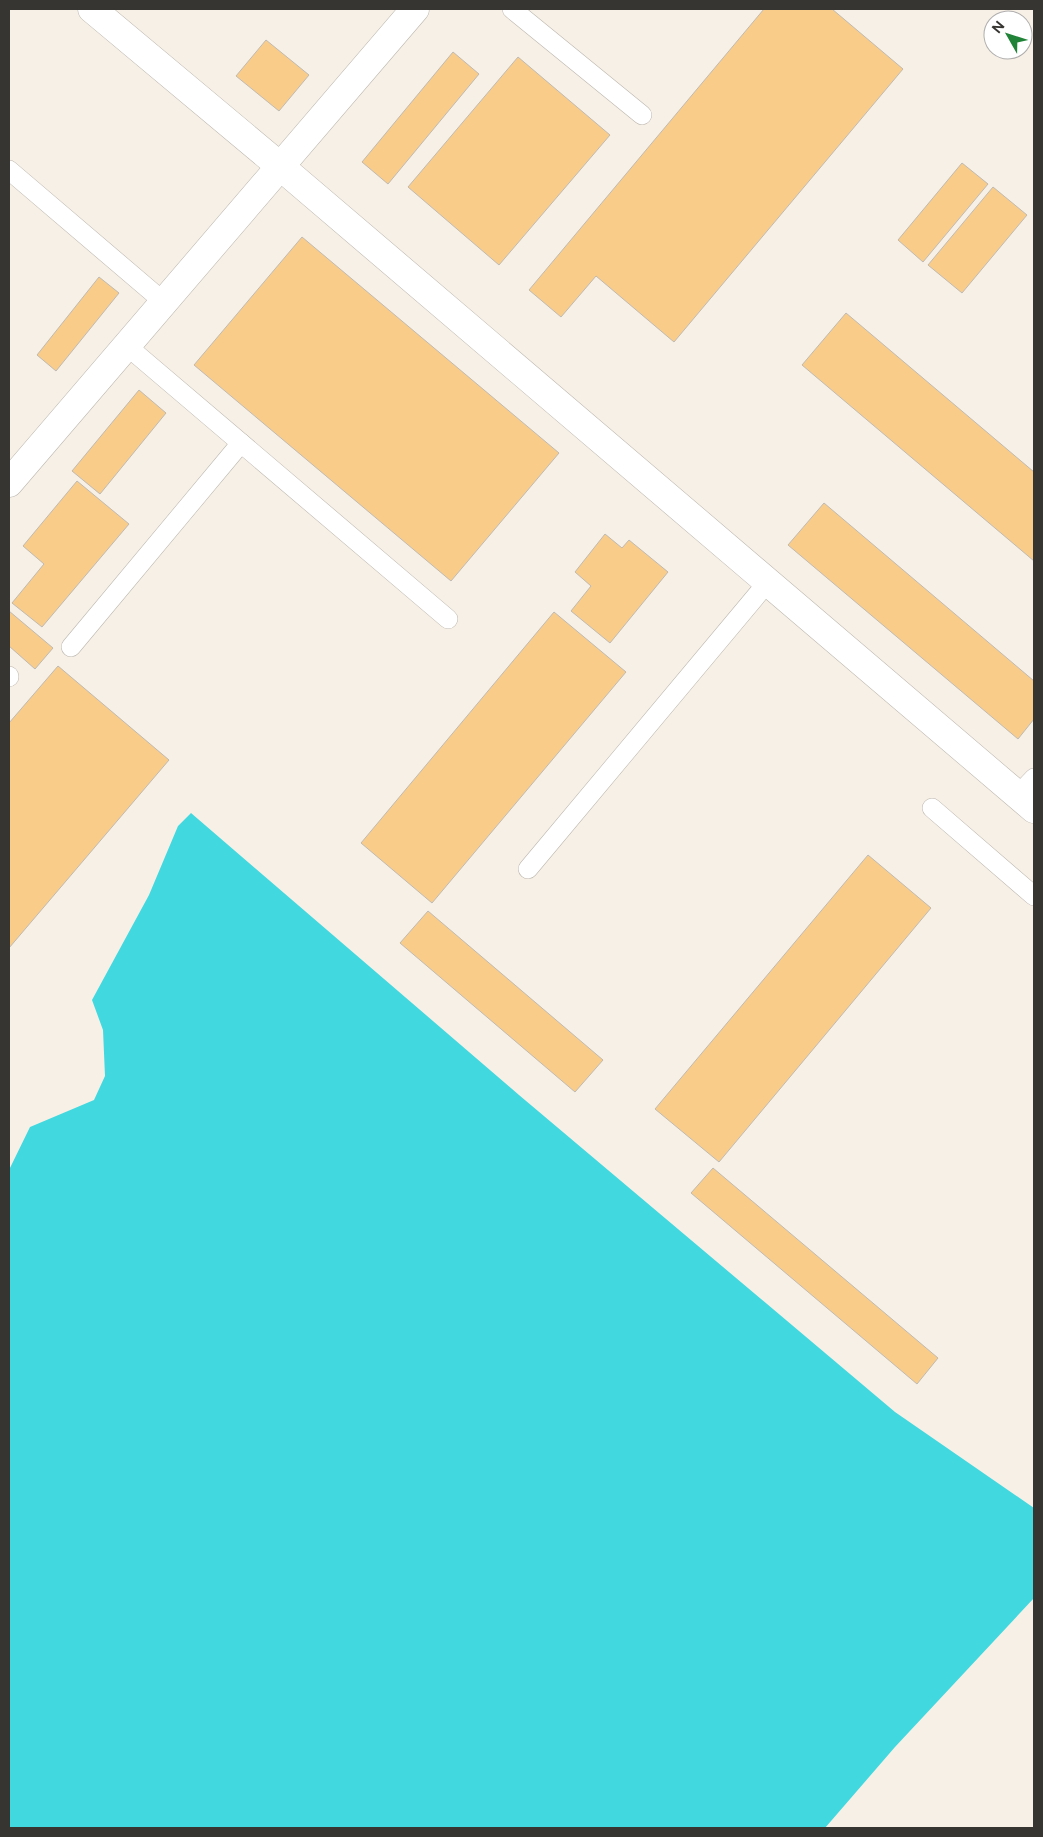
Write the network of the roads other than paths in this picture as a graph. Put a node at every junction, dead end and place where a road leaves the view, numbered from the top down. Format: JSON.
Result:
{"nodes":[{"id":1,"x":92,"y":9,"type":"edge"},
{"id":2,"x":415,"y":9,"type":"edge"},
{"id":3,"x":512,"y":9,"type":"edge"},
{"id":4,"x":642,"y":115,"type":"dead end"},
{"id":5,"x":281,"y":167,"type":"junction"},
{"id":6,"x":9,"y":170,"type":"edge"},
{"id":7,"x":165,"y":303,"type":"junction"},
{"id":8,"x":127,"y":346,"type":"junction"},
{"id":9,"x":241,"y":442,"type":"junction"},
{"id":10,"x":9,"y":483,"type":"edge"},
{"id":11,"x":767,"y":583,"type":"junction"},
{"id":12,"x":448,"y":619,"type":"dead end"},
{"id":13,"x":72,"y":648,"type":"dead end"},
{"id":14,"x":1029,"y":794,"type":"edge"},
{"id":15,"x":932,"y":808,"type":"dead end"},
{"id":16,"x":528,"y":869,"type":"dead end"},
{"id":17,"x":1034,"y":896,"type":"edge"}],
"edges":[{"from":1,"to":5,"type":"street"},
{"from":2,"to":5,"type":"street"},
{"from":3,"to":4,"type":"lane"},
{"from":5,"to":7,"type":"street"},
{"from":5,"to":11,"type":"street"},
{"from":6,"to":7,"type":"lane"},
{"from":7,"to":8,"type":"street"},
{"from":8,"to":9,"type":"lane"},
{"from":8,"to":10,"type":"street"},
{"from":9,"to":12,"type":"lane"},
{"from":9,"to":13,"type":"lane"},
{"from":11,"to":14,"type":"street"},
{"from":11,"to":16,"type":"lane"},
{"from":15,"to":17,"type":"lane"}]}
